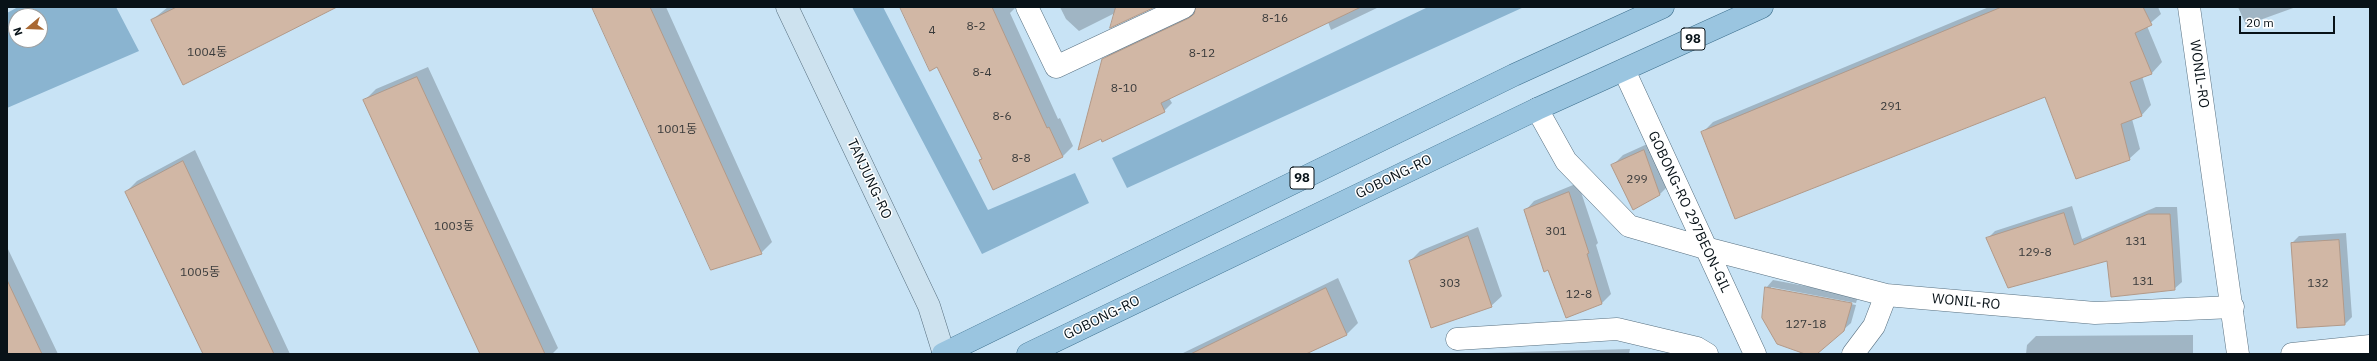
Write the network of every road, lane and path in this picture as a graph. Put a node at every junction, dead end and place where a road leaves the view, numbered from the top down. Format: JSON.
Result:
{"nodes":[{"id":1,"x":1026,"y":7,"type":"edge"},
{"id":2,"x":1184,"y":7,"type":"edge"},
{"id":3,"x":1663,"y":7,"type":"edge"},
{"id":4,"x":1762,"y":7,"type":"edge"},
{"id":5,"x":2190,"y":7,"type":"edge"},
{"id":6,"x":790,"y":8,"type":"edge"},
{"id":7,"x":1624,"y":70,"type":"junction"},
{"id":8,"x":1537,"y":109,"type":"junction"},
{"id":9,"x":1705,"y":248,"type":"junction"},
{"id":10,"x":1886,"y":295,"type":"junction"},
{"id":11,"x":2233,"y":307,"type":"junction"},
{"id":12,"x":1457,"y":339,"type":"dead end"},
{"id":13,"x":2370,"y":346,"type":"edge"},
{"id":14,"x":944,"y":354,"type":"edge"},
{"id":15,"x":1028,"y":354,"type":"edge"},
{"id":16,"x":1707,"y":354,"type":"edge"},
{"id":17,"x":1755,"y":354,"type":"edge"},
{"id":18,"x":1853,"y":354,"type":"edge"},
{"id":19,"x":2238,"y":354,"type":"edge"},
{"id":20,"x":2292,"y":354,"type":"edge"}],
"edges":[{"from":1,"to":2,"type":"street"},
{"from":3,"to":14,"type":"main road","number":"98"},
{"from":4,"to":7,"type":"main road","name":"GOBONG-RO","number":"98"},
{"from":5,"to":11,"type":"street","name":"WONIL-RO"},
{"from":6,"to":14,"type":"main road","name":"TANJUNG-RO"},
{"from":7,"to":8,"type":"main road","name":"GOBONG-RO","number":"98"},
{"from":7,"to":9,"type":"street","name":"GOBONG-RO 297BEON-GIL"},
{"from":8,"to":9,"type":"street","name":"WONIL-RO"},
{"from":8,"to":15,"type":"main road","name":"GOBONG-RO","number":"98"},
{"from":9,"to":10,"type":"street","name":"WONIL-RO"},
{"from":9,"to":17,"type":"street","name":"GOBONG-RO 297BEON-GIL"},
{"from":10,"to":11,"type":"street","name":"WONIL-RO"},
{"from":10,"to":18,"type":"street"},
{"from":11,"to":19,"type":"street","name":"WONIL-RO"},
{"from":12,"to":16,"type":"street"},
{"from":13,"to":20,"type":"street"}]}
